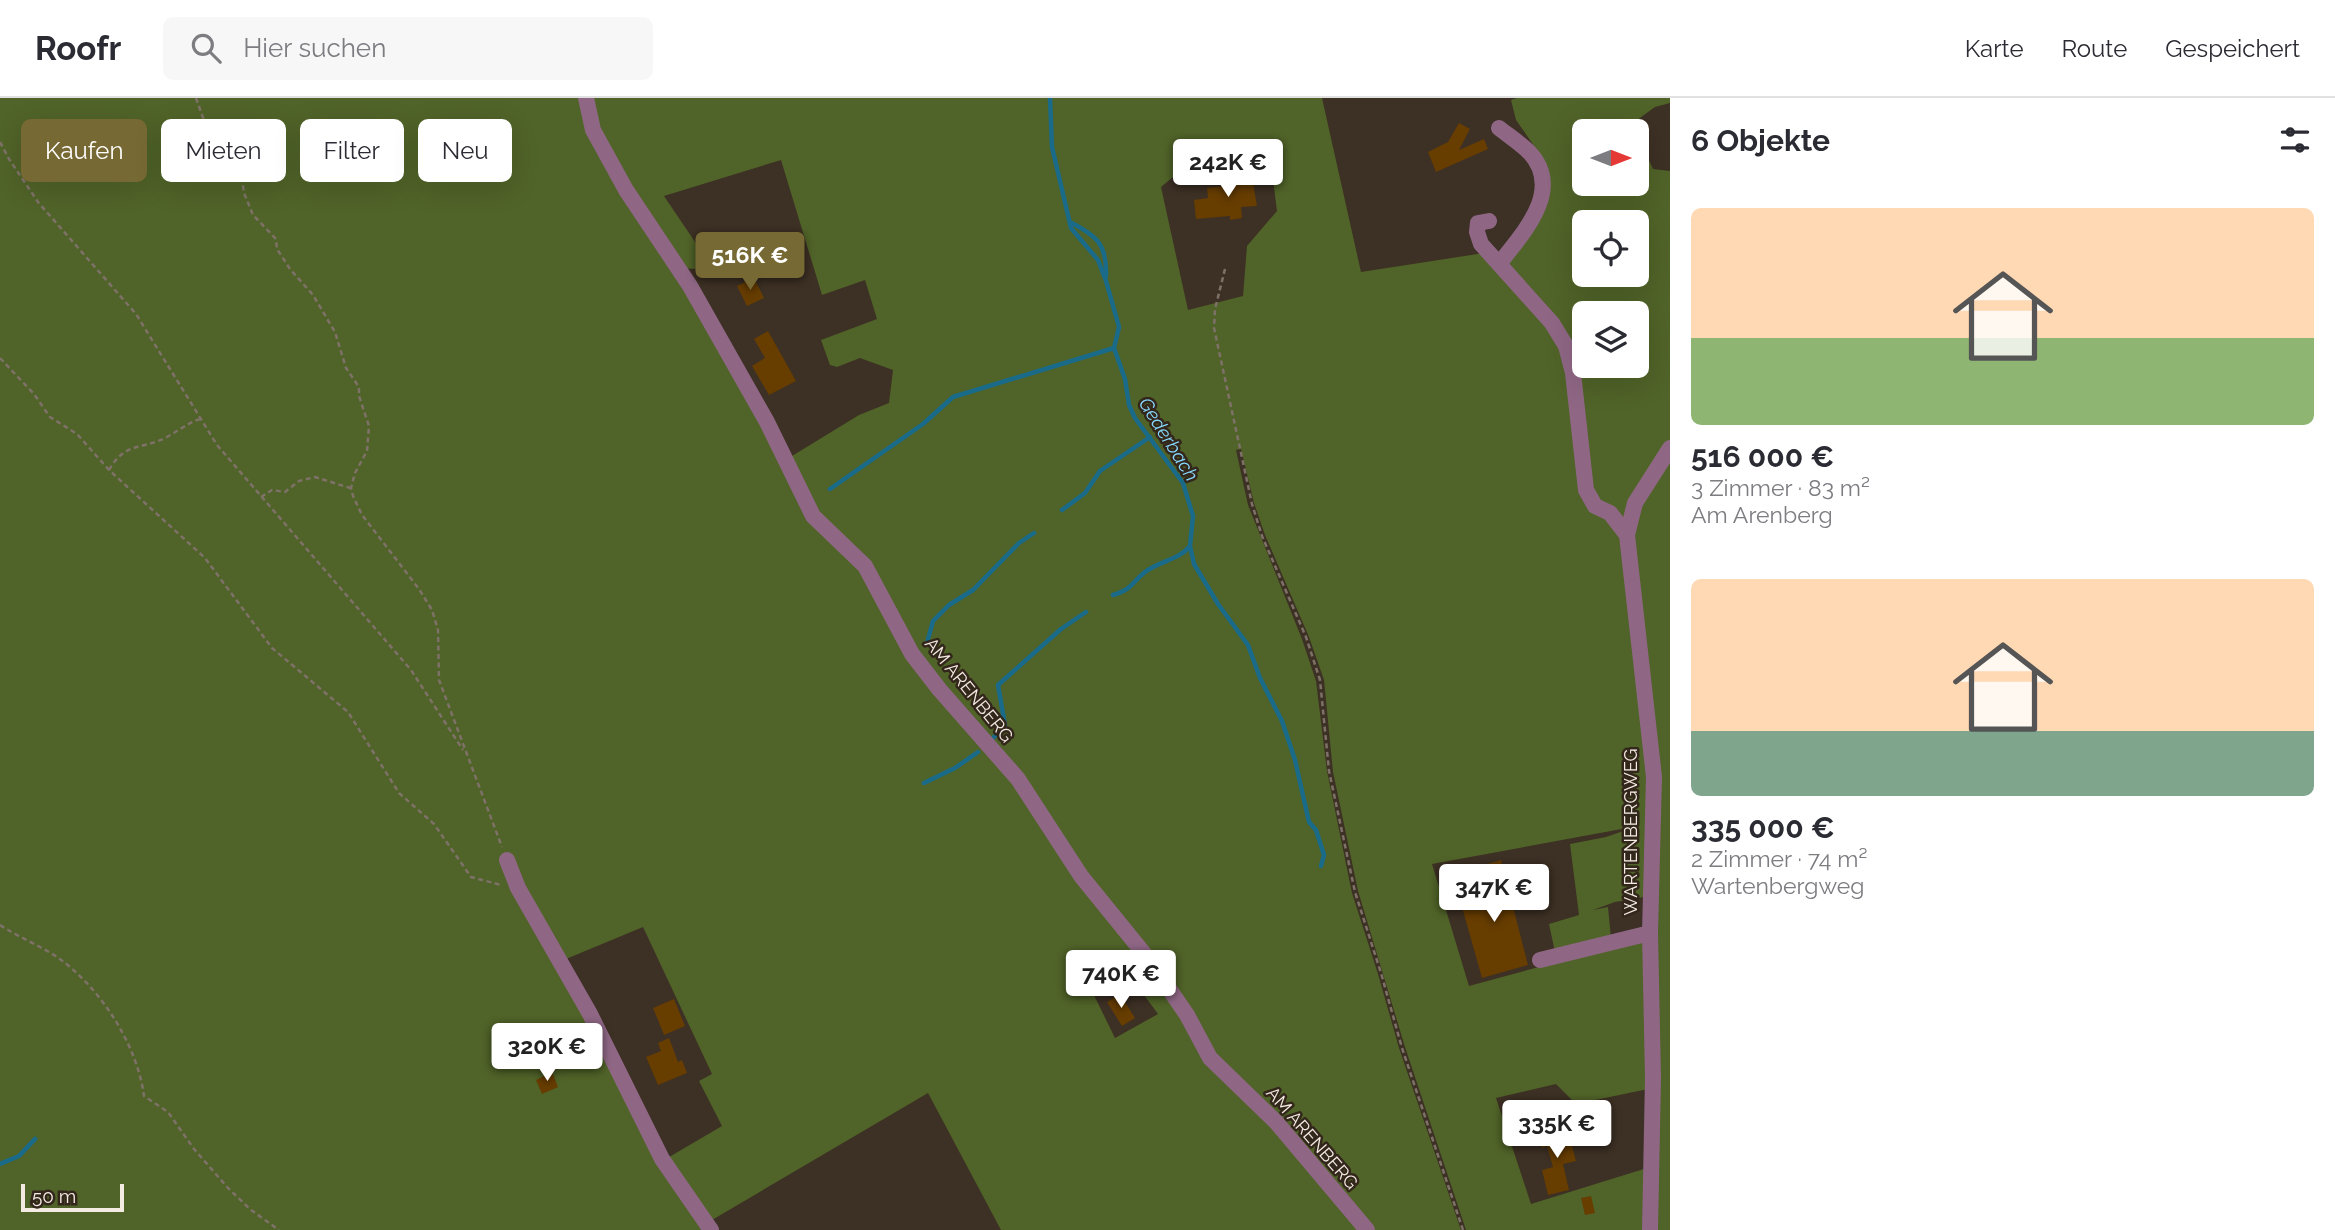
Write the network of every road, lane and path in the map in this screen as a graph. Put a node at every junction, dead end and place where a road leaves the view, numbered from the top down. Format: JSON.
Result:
{"nodes":[{"id":1,"x":196,"y":98,"type":"edge"},
{"id":2,"x":586,"y":98,"type":"edge"},
{"id":3,"x":1499,"y":128,"type":"dead end"},
{"id":4,"x":0,"y":142,"type":"edge"},
{"id":5,"x":1489,"y":221,"type":"dead end"},
{"id":6,"x":1499,"y":264,"type":"junction"},
{"id":7,"x":1225,"y":269,"type":"dead end"},
{"id":8,"x":0,"y":358,"type":"edge"},
{"id":9,"x":200,"y":419,"type":"junction"},
{"id":10,"x":1670,"y":447,"type":"edge"},
{"id":11,"x":109,"y":470,"type":"junction"},
{"id":12,"x":351,"y":488,"type":"junction"},
{"id":13,"x":261,"y":498,"type":"junction"},
{"id":14,"x":1627,"y":535,"type":"junction"},
{"id":15,"x":469,"y":759,"type":"junction"},
{"id":16,"x":507,"y":860,"type":"joint"},
{"id":17,"x":518,"y":888,"type":"junction"},
{"id":18,"x":0,"y":925,"type":"edge"},
{"id":19,"x":1650,"y":933,"type":"junction"},
{"id":20,"x":1540,"y":960,"type":"dead end"},
{"id":21,"x":279,"y":1230,"type":"edge"},
{"id":22,"x":711,"y":1230,"type":"edge"},
{"id":23,"x":1367,"y":1230,"type":"edge"},
{"id":24,"x":1463,"y":1230,"type":"edge"},
{"id":25,"x":1650,"y":1230,"type":"edge"}],
"edges":[{"from":1,"to":12,"type":"path"},
{"from":2,"to":23,"type":"street","name":"AM ARENBERG"},
{"from":3,"to":6,"type":"street"},
{"from":4,"to":9,"type":"path"},
{"from":5,"to":6,"type":"street"},
{"from":6,"to":14,"type":"street"},
{"from":7,"to":24,"type":"path"},
{"from":8,"to":11,"type":"path"},
{"from":9,"to":11,"type":"path"},
{"from":9,"to":13,"type":"path"},
{"from":10,"to":14,"type":"street","name":"WARTENBERGWEG"},
{"from":11,"to":17,"type":"path"},
{"from":12,"to":13,"type":"path"},
{"from":12,"to":15,"type":"path"},
{"from":13,"to":15,"type":"path"},
{"from":14,"to":19,"type":"street","name":"WARTENBERGWEG"},
{"from":15,"to":16,"type":"path"},
{"from":16,"to":17,"type":"street"},
{"from":17,"to":22,"type":"street"},
{"from":18,"to":21,"type":"path"},
{"from":19,"to":20,"type":"street"},
{"from":19,"to":25,"type":"street","name":"WARTENBERGWEG"}]}
